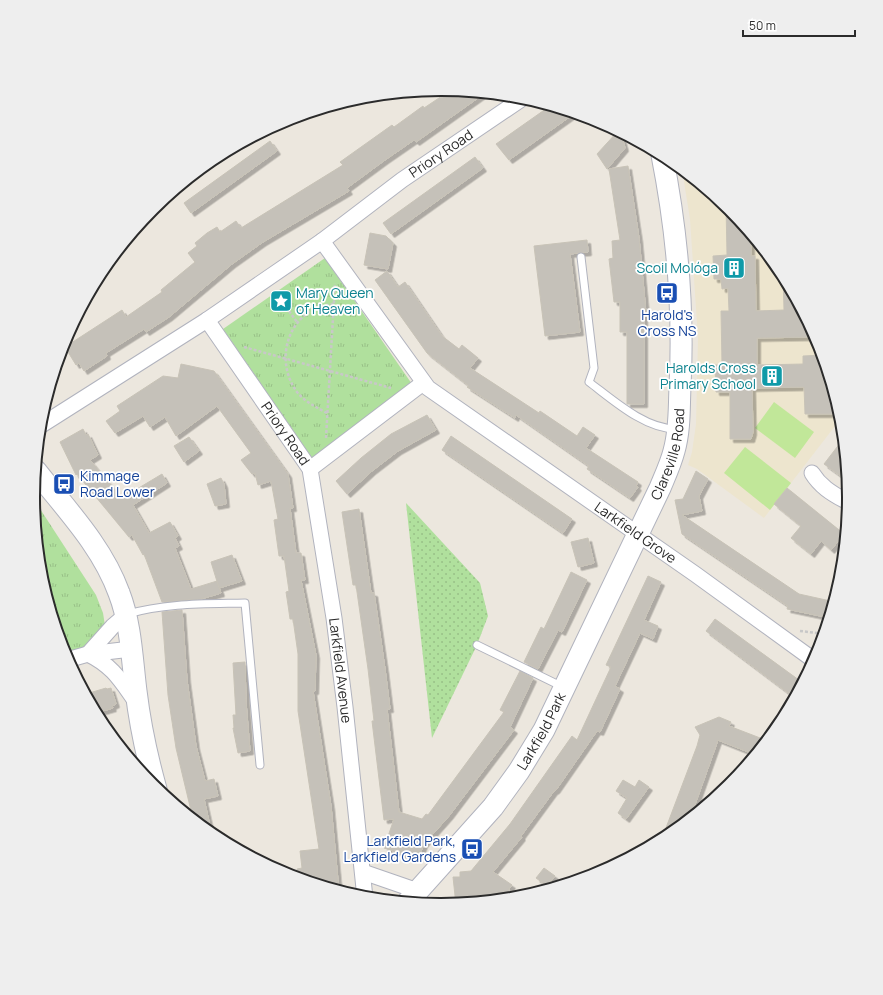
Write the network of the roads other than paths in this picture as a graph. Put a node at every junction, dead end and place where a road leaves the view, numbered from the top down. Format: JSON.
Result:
{"nodes":[{"id":1,"x":515,"y":103,"type":"edge"},
{"id":2,"x":663,"y":163,"type":"edge"},
{"id":3,"x":322,"y":241,"type":"junction"},
{"id":4,"x":581,"y":257,"type":"dead end"},
{"id":5,"x":207,"y":320,"type":"junction"},
{"id":6,"x":423,"y":383,"type":"junction"},
{"id":7,"x":48,"y":421,"type":"edge"},
{"id":8,"x":678,"y":430,"type":"junction"},
{"id":9,"x":310,"y":469,"type":"junction"},
{"id":10,"x":812,"y":473,"type":"dead end"},
{"id":11,"x":41,"y":477,"type":"edge"},
{"id":12,"x":843,"y":499,"type":"edge"},
{"id":13,"x":637,"y":534,"type":"junction"},
{"id":14,"x":126,"y":614,"type":"junction"},
{"id":15,"x":477,"y":645,"type":"dead end"},
{"id":16,"x":131,"y":649,"type":"junction"},
{"id":17,"x":88,"y":654,"type":"junction"},
{"id":18,"x":810,"y":657,"type":"edge"},
{"id":19,"x":74,"y":658,"type":"edge"},
{"id":20,"x":565,"y":688,"type":"junction"},
{"id":21,"x":138,"y":704,"type":"junction"},
{"id":22,"x":260,"y":765,"type":"dead end"},
{"id":23,"x":153,"y":775,"type":"edge"},
{"id":24,"x":363,"y":872,"type":"junction"},
{"id":25,"x":364,"y":891,"type":"edge"},
{"id":26,"x":412,"y":898,"type":"edge"},
{"id":27,"x":415,"y":898,"type":"edge"}],
"edges":[{"from":1,"to":3,"type":"street","name":"Priory Road"},
{"from":2,"to":8,"type":"street","name":"Clareville Road"},
{"from":3,"to":5,"type":"street","name":"Priory Road"},
{"from":3,"to":6,"type":"street"},
{"from":4,"to":8,"type":"lane"},
{"from":5,"to":7,"type":"street","name":"Priory Road"},
{"from":5,"to":9,"type":"street","name":"Priory Road"},
{"from":6,"to":9,"type":"street","name":"Priory Road"},
{"from":6,"to":13,"type":"street","name":"Larkfield Grove"},
{"from":8,"to":13,"type":"street","name":"Clareville Road"},
{"from":9,"to":24,"type":"street","name":"Larkfield Avenue"},
{"from":10,"to":12,"type":"street"},
{"from":11,"to":14,"type":"street"},
{"from":13,"to":18,"type":"street","name":"Larkfield Grove"},
{"from":13,"to":20,"type":"street","name":"Larkfield Park"},
{"from":14,"to":16,"type":"street"},
{"from":14,"to":17,"type":"street"},
{"from":14,"to":22,"type":"lane"},
{"from":15,"to":20,"type":"lane"},
{"from":16,"to":17,"type":"street"},
{"from":16,"to":21,"type":"street"},
{"from":17,"to":19,"type":"street"},
{"from":17,"to":21,"type":"street"},
{"from":20,"to":27,"type":"street","name":"Larkfield Park"},
{"from":21,"to":23,"type":"street"},
{"from":24,"to":25,"type":"street","name":"Larkfield Avenue"},
{"from":24,"to":26,"type":"street"}]}
